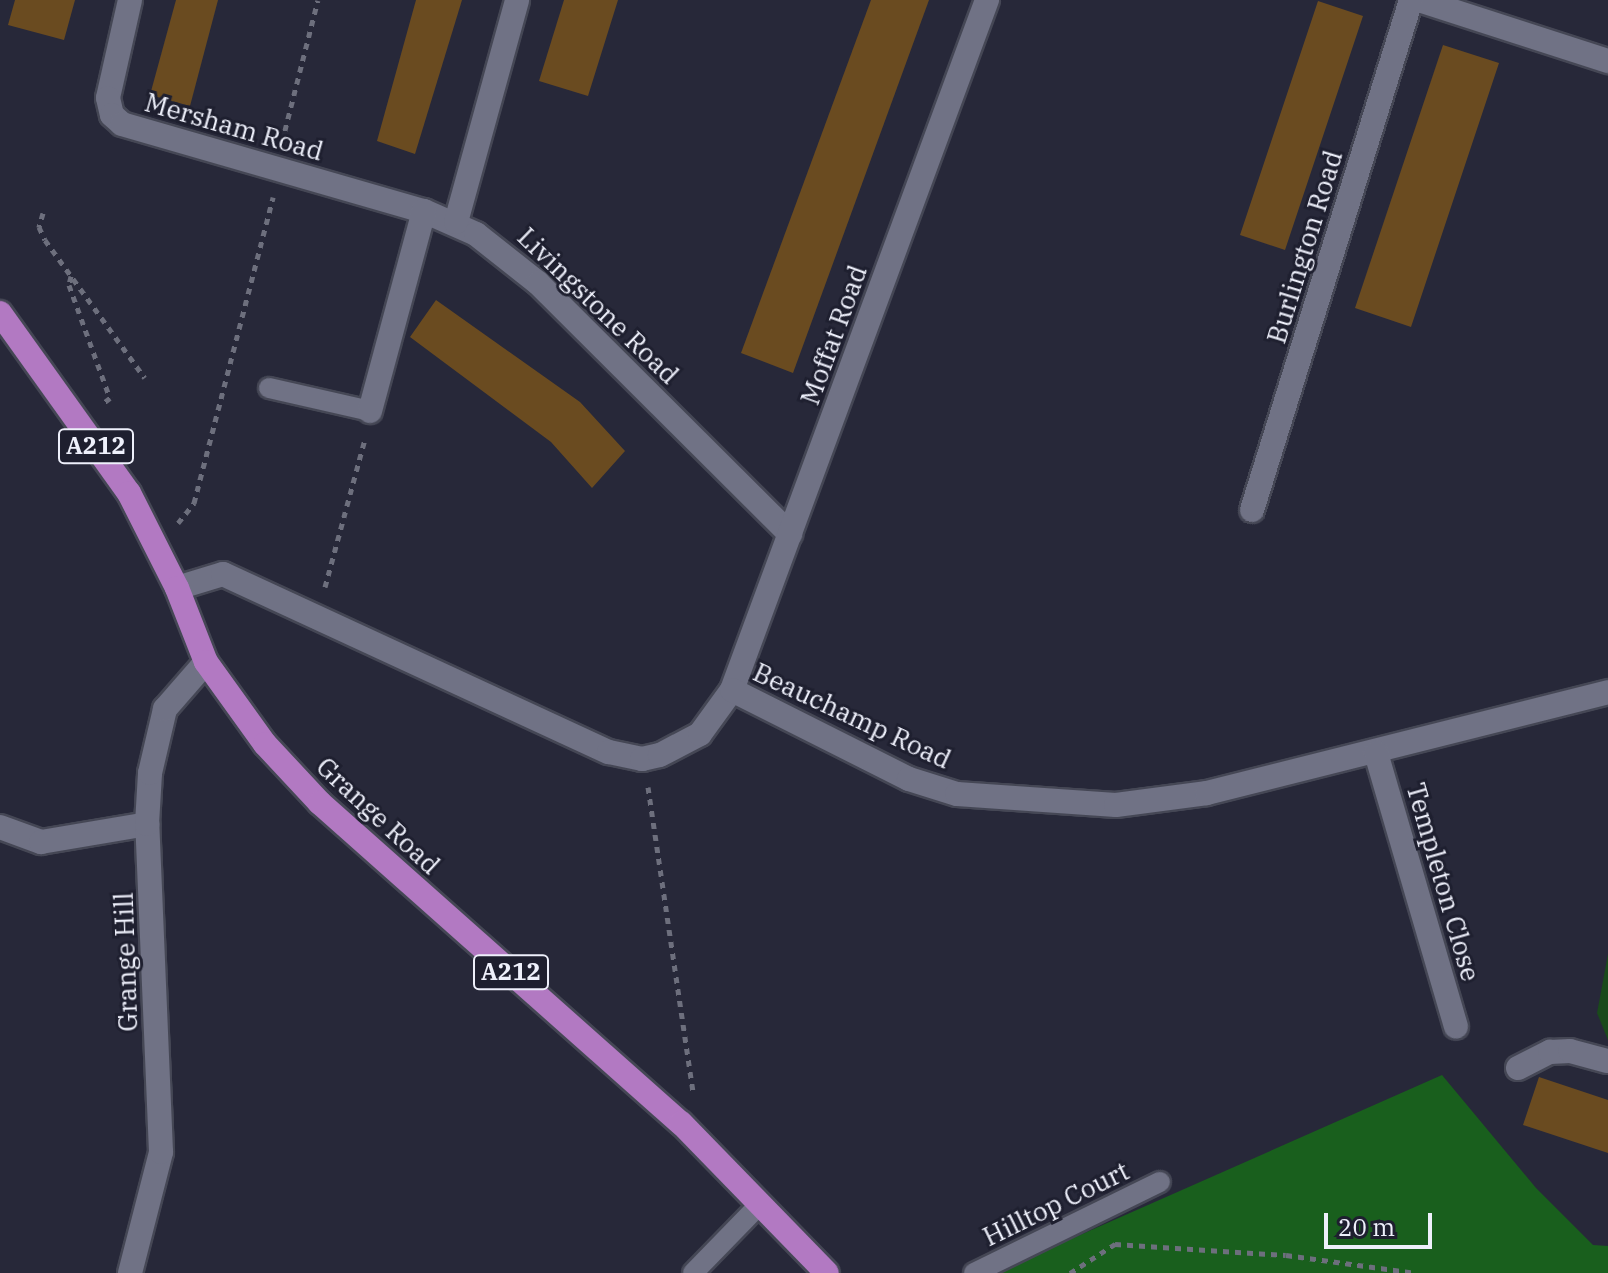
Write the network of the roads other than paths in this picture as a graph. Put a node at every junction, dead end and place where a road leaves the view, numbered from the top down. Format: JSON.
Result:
{"nodes":[{"id":1,"x":130,"y":0,"type":"edge"},
{"id":2,"x":517,"y":0,"type":"edge"},
{"id":3,"x":987,"y":0,"type":"edge"},
{"id":4,"x":1411,"y":0,"type":"edge"},
{"id":5,"x":1419,"y":0,"type":"edge"},
{"id":6,"x":1608,"y":61,"type":"edge"},
{"id":7,"x":424,"y":211,"type":"junction"},
{"id":8,"x":456,"y":222,"type":"junction"},
{"id":9,"x":0,"y":313,"type":"edge"},
{"id":10,"x":269,"y":388,"type":"dead end"},
{"id":11,"x":370,"y":411,"type":"joint"},
{"id":12,"x":1252,"y":510,"type":"dead end"},
{"id":13,"x":790,"y":534,"type":"junction"},
{"id":14,"x":177,"y":588,"type":"junction"},
{"id":15,"x":206,"y":662,"type":"junction"},
{"id":16,"x":732,"y":690,"type":"junction"},
{"id":17,"x":1608,"y":692,"type":"edge"},
{"id":18,"x":1376,"y":753,"type":"junction"},
{"id":19,"x":147,"y":824,"type":"junction"},
{"id":20,"x":0,"y":827,"type":"edge"},
{"id":21,"x":1456,"y":1027,"type":"dead end"},
{"id":22,"x":1608,"y":1061,"type":"edge"},
{"id":23,"x":1518,"y":1068,"type":"dead end"},
{"id":24,"x":1160,"y":1182,"type":"dead end"},
{"id":25,"x":760,"y":1204,"type":"junction"},
{"id":26,"x":130,"y":1273,"type":"edge"},
{"id":27,"x":693,"y":1273,"type":"edge"},
{"id":28,"x":827,"y":1273,"type":"edge"},
{"id":29,"x":974,"y":1273,"type":"edge"}],
"edges":[{"from":1,"to":7,"type":"street","name":"Mersham Road"},
{"from":2,"to":8,"type":"street"},
{"from":3,"to":13,"type":"street","name":"Moffat Road"},
{"from":4,"to":12,"type":"street","name":"Burlington Road"},
{"from":5,"to":6,"type":"street"},
{"from":7,"to":8,"type":"street","name":"Mersham Road"},
{"from":7,"to":11,"type":"street"},
{"from":8,"to":13,"type":"street","name":"Livingstone Road"},
{"from":9,"to":14,"type":"main road","name":"Grange Road","number":"A212"},
{"from":10,"to":11,"type":"lane"},
{"from":13,"to":16,"type":"street","name":"Moffat Road"},
{"from":14,"to":15,"type":"main road","name":"Grange Road","number":"A212"},
{"from":14,"to":16,"type":"street","name":"Beauchamp Road"},
{"from":15,"to":19,"type":"street","name":"Grange Hill"},
{"from":15,"to":25,"type":"main road","name":"Grange Road","number":"A212"},
{"from":16,"to":18,"type":"street","name":"Beauchamp Road"},
{"from":17,"to":18,"type":"street","name":"Beauchamp Road"},
{"from":18,"to":21,"type":"street","name":"Templeton Close"},
{"from":19,"to":20,"type":"street"},
{"from":19,"to":26,"type":"street","name":"Grange Hill"},
{"from":22,"to":23,"type":"street"},
{"from":24,"to":29,"type":"lane","name":"Hilltop Court"},
{"from":25,"to":27,"type":"lane"},
{"from":25,"to":28,"type":"main road","name":"Grange Road","number":"A212"}]}
